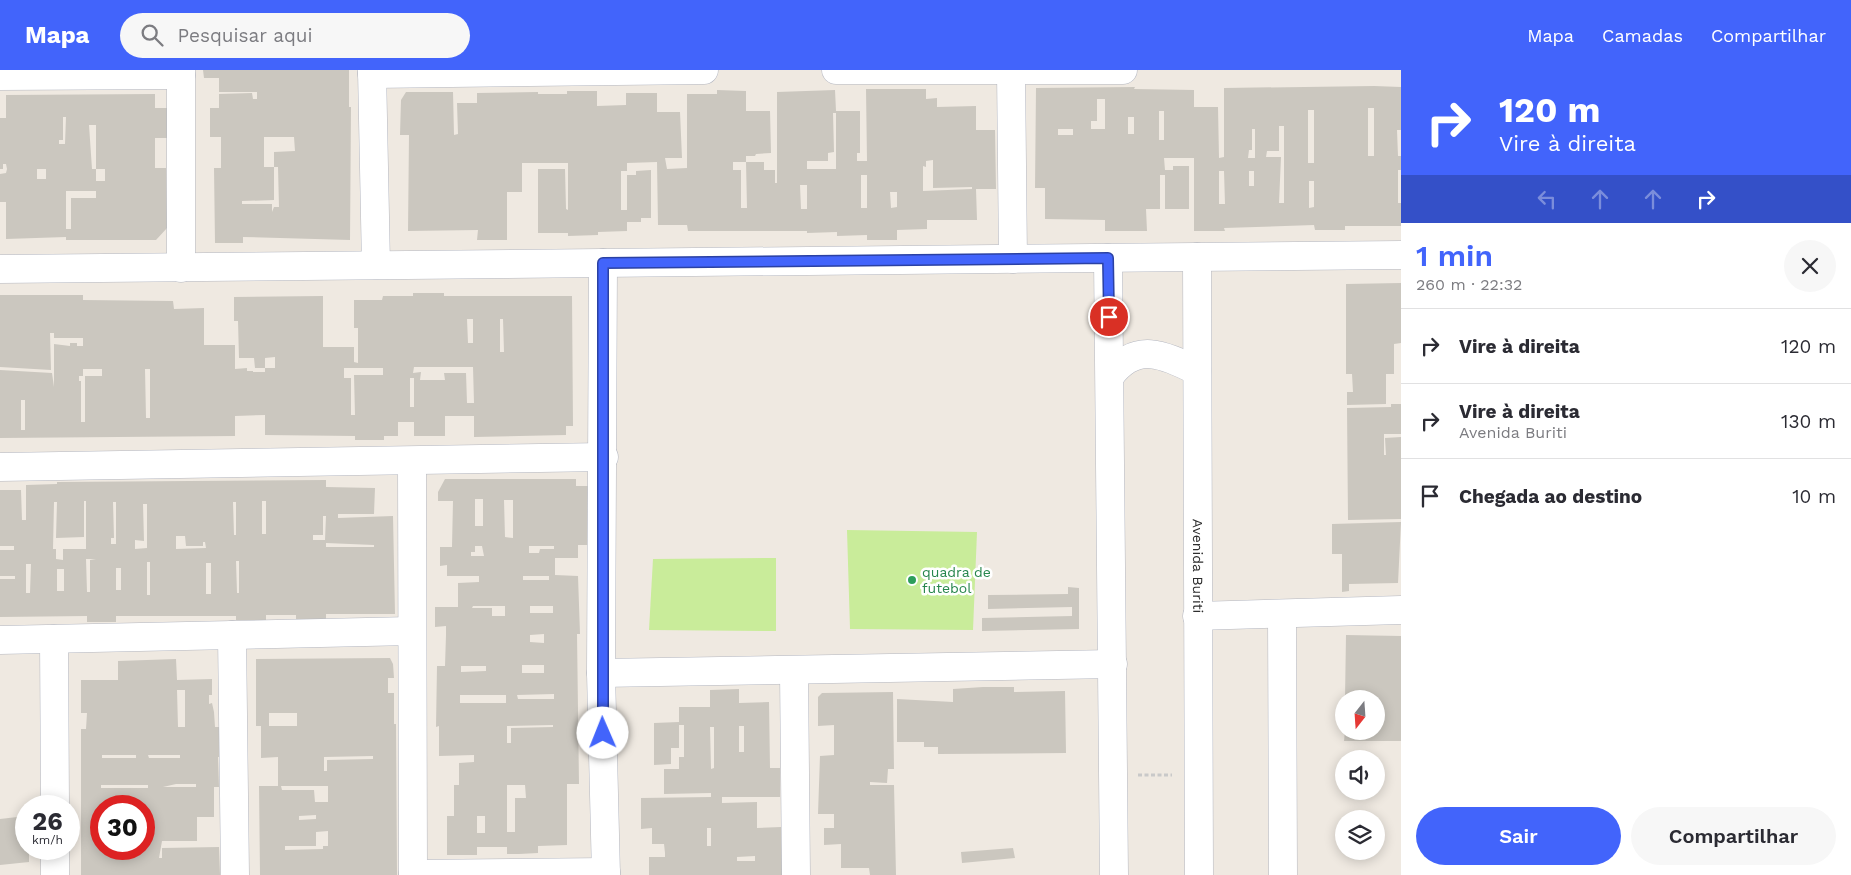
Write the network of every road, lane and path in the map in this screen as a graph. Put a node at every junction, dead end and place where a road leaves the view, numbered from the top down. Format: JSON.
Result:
{"nodes":[{"id":1,"x":704,"y":70,"type":"edge"},
{"id":2,"x":836,"y":70,"type":"edge"},
{"id":3,"x":1123,"y":70,"type":"edge"},
{"id":4,"x":563,"y":71,"type":"edge"},
{"id":5,"x":1011,"y":71,"type":"edge"},
{"id":6,"x":181,"y":72,"type":"edge"},
{"id":7,"x":372,"y":72,"type":"edge"},
{"id":8,"x":0,"y":76,"type":"edge"},
{"id":9,"x":1401,"y":255,"type":"edge"},
{"id":10,"x":1197,"y":257,"type":"junction"},
{"id":11,"x":1108,"y":258,"type":"junction"},
{"id":12,"x":1013,"y":259,"type":"junction"},
{"id":13,"x":603,"y":263,"type":"junction"},
{"id":14,"x":376,"y":265,"type":"junction"},
{"id":15,"x":181,"y":268,"type":"junction"},
{"id":16,"x":0,"y":269,"type":"edge"},
{"id":17,"x":1196,"y":371,"type":"junction"},
{"id":18,"x":1111,"y":375,"type":"junction"},
{"id":19,"x":604,"y":457,"type":"junction"},
{"id":20,"x":412,"y":461,"type":"junction"},
{"id":21,"x":0,"y":467,"type":"edge"},
{"id":22,"x":1401,"y":610,"type":"edge"},
{"id":23,"x":1282,"y":614,"type":"junction"},
{"id":24,"x":1197,"y":616,"type":"junction"},
{"id":25,"x":412,"y":631,"type":"junction"},
{"id":26,"x":232,"y":635,"type":"junction"},
{"id":27,"x":54,"y":639,"type":"junction"},
{"id":28,"x":0,"y":640,"type":"edge"},
{"id":29,"x":1113,"y":664,"type":"junction"},
{"id":30,"x":794,"y":672,"type":"junction"},
{"id":31,"x":602,"y":674,"type":"junction"},
{"id":32,"x":1198,"y":774,"type":"junction"},
{"id":33,"x":1114,"y":776,"type":"junction"},
{"id":34,"x":55,"y":795,"type":"edge"},
{"id":35,"x":55,"y":860,"type":"edge"},
{"id":36,"x":606,"y":873,"type":"edge"},
{"id":37,"x":413,"y":874,"type":"edge"},
{"id":38,"x":55,"y":875,"type":"edge"},
{"id":39,"x":235,"y":875,"type":"edge"},
{"id":40,"x":796,"y":875,"type":"edge"},
{"id":41,"x":1114,"y":875,"type":"edge"},
{"id":42,"x":1199,"y":875,"type":"edge"},
{"id":43,"x":1283,"y":875,"type":"edge"}],
"edges":[{"from":1,"to":4,"type":"street"},
{"from":2,"to":5,"type":"street"},
{"from":3,"to":5,"type":"street"},
{"from":4,"to":7,"type":"street"},
{"from":5,"to":12,"type":"street"},
{"from":6,"to":8,"type":"street"},
{"from":6,"to":15,"type":"street"},
{"from":7,"to":14,"type":"street"},
{"from":9,"to":10,"type":"street"},
{"from":10,"to":11,"type":"street"},
{"from":10,"to":17,"type":"street","name":"Avenida Buriti"},
{"from":11,"to":12,"type":"street"},
{"from":11,"to":18,"type":"street"},
{"from":12,"to":13,"type":"street"},
{"from":13,"to":14,"type":"street"},
{"from":13,"to":19,"type":"street"},
{"from":14,"to":15,"type":"street"},
{"from":15,"to":16,"type":"street"},
{"from":17,"to":18,"type":"street"},
{"from":17,"to":24,"type":"street","name":"Avenida Buriti"},
{"from":18,"to":29,"type":"street"},
{"from":19,"to":20,"type":"street"},
{"from":19,"to":31,"type":"street"},
{"from":20,"to":21,"type":"street"},
{"from":20,"to":25,"type":"street"},
{"from":22,"to":23,"type":"street"},
{"from":23,"to":24,"type":"street"},
{"from":23,"to":43,"type":"street"},
{"from":24,"to":32,"type":"street","name":"Avenida Buriti"},
{"from":25,"to":26,"type":"street"},
{"from":25,"to":37,"type":"street"},
{"from":26,"to":27,"type":"street"},
{"from":26,"to":39,"type":"street"},
{"from":27,"to":28,"type":"street"},
{"from":27,"to":34,"type":"street"},
{"from":29,"to":30,"type":"street"},
{"from":29,"to":33,"type":"street"},
{"from":30,"to":31,"type":"street"},
{"from":30,"to":40,"type":"street"},
{"from":31,"to":36,"type":"street"},
{"from":32,"to":33,"type":"path"},
{"from":32,"to":42,"type":"street","name":"Avenida Buriti"},
{"from":33,"to":41,"type":"street"},
{"from":35,"to":38,"type":"street"},
{"from":36,"to":37,"type":"street"}]}
